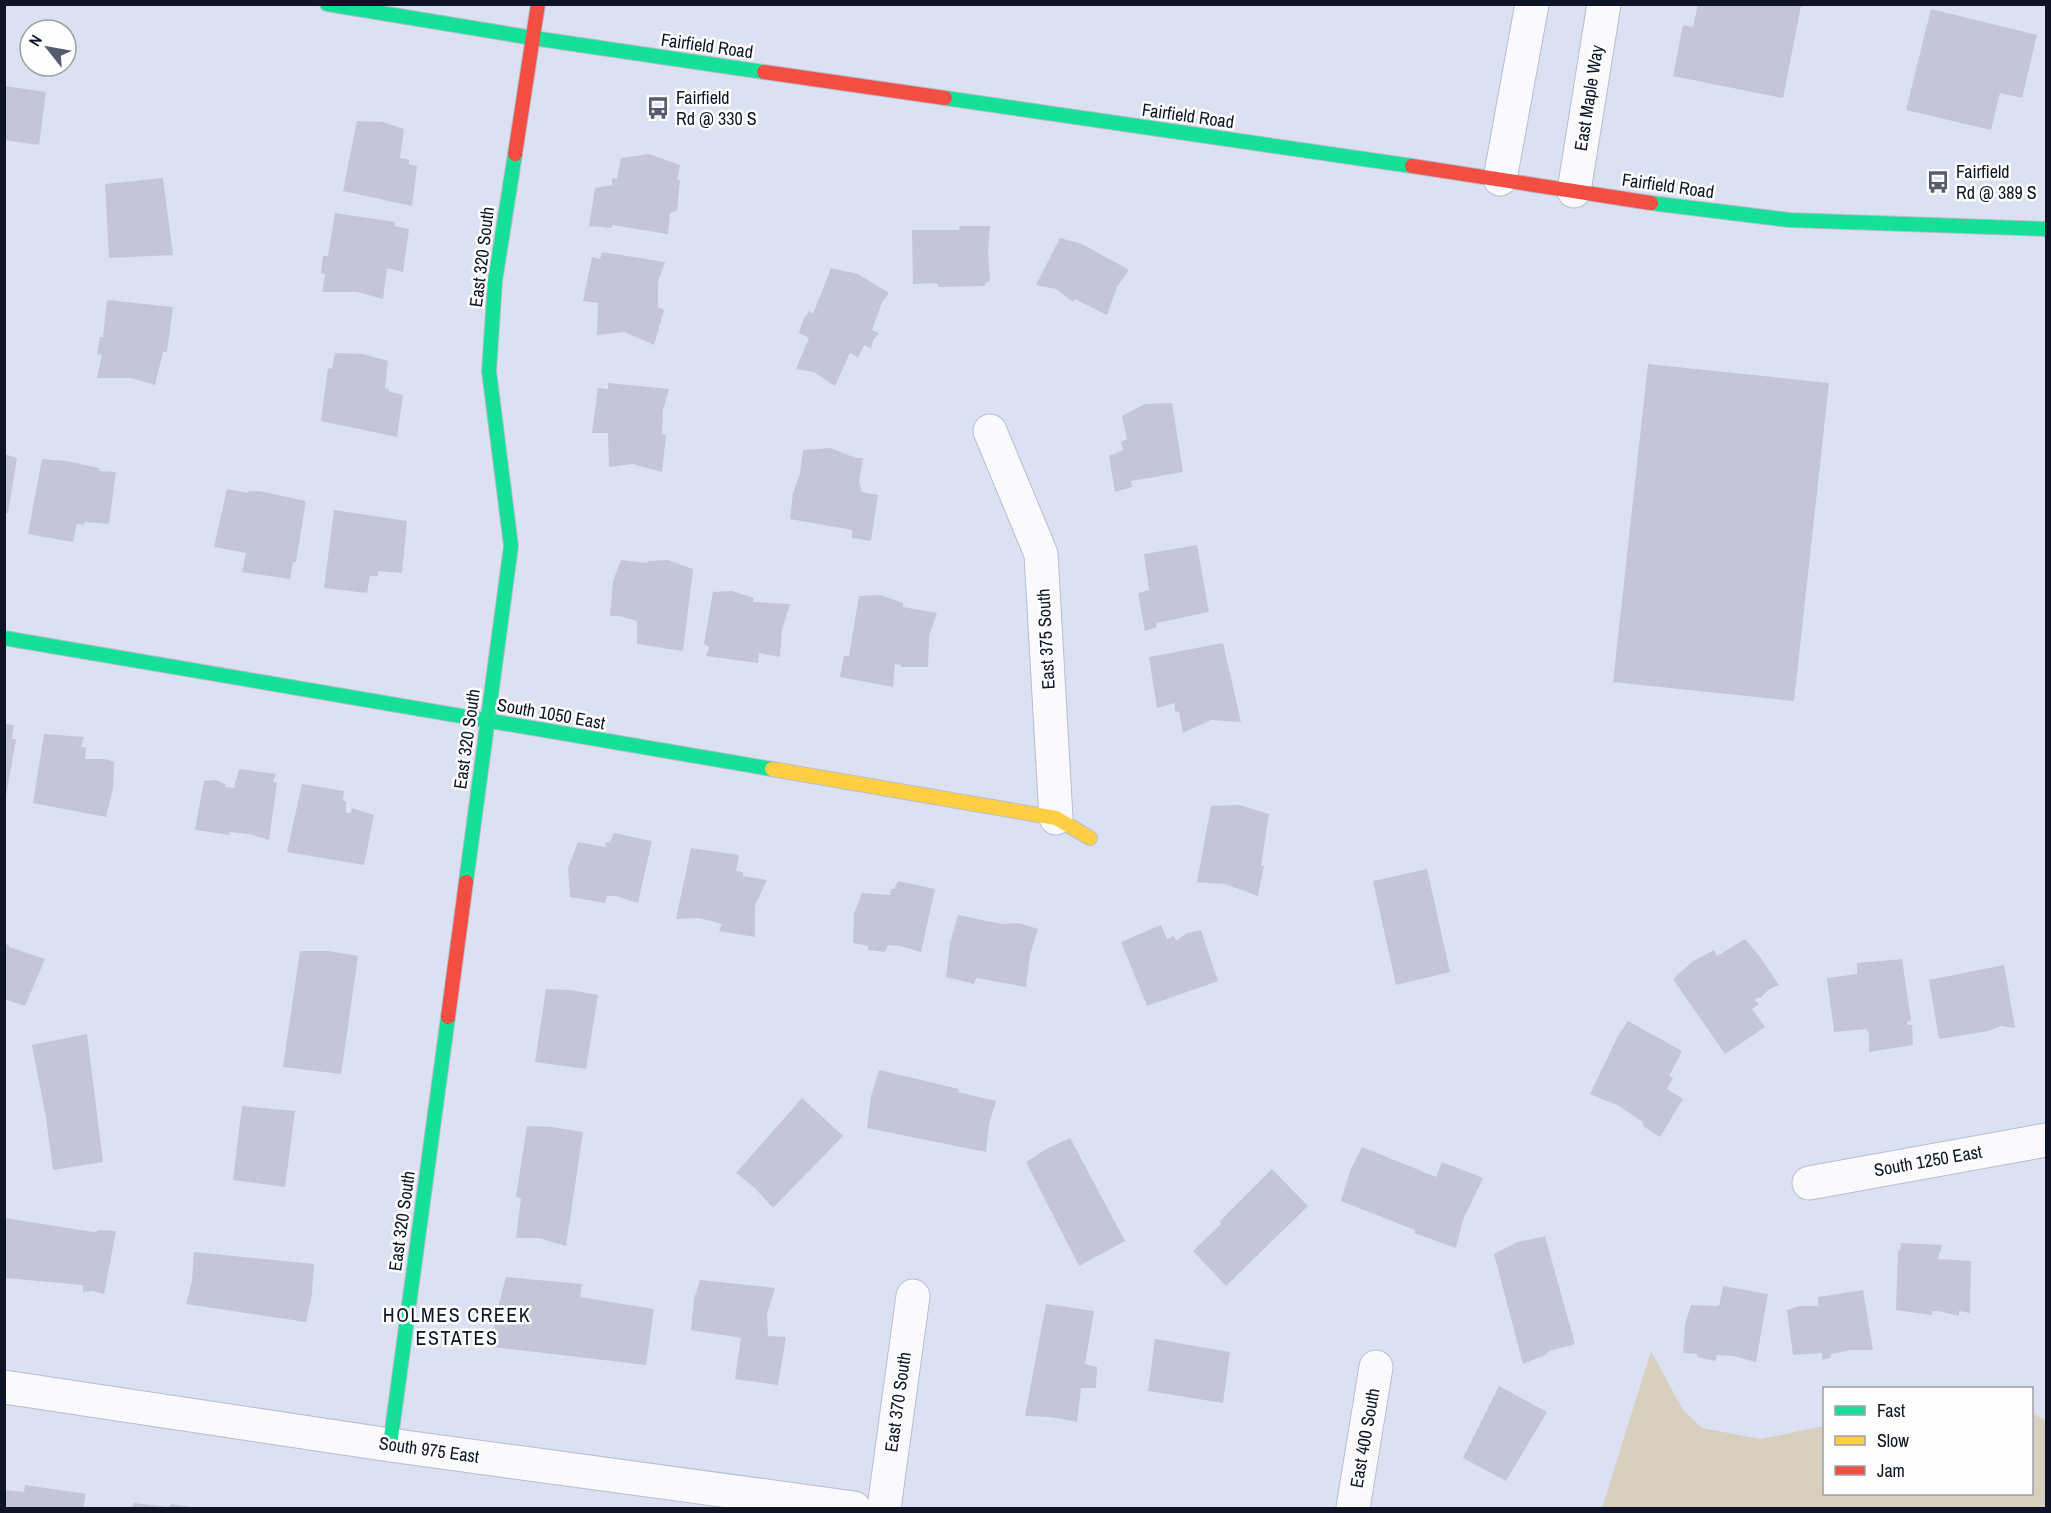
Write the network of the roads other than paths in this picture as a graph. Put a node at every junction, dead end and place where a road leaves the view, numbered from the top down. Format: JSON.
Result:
{"nodes":[{"id":1,"x":327,"y":4,"type":"edge"},
{"id":2,"x":538,"y":4,"type":"edge"},
{"id":3,"x":1532,"y":4,"type":"edge"},
{"id":4,"x":1604,"y":4,"type":"edge"},
{"id":5,"x":533,"y":38,"type":"junction"},
{"id":6,"x":1500,"y":179,"type":"junction"},
{"id":7,"x":1574,"y":191,"type":"junction"},
{"id":8,"x":2046,"y":229,"type":"edge"},
{"id":9,"x":990,"y":431,"type":"dead end"},
{"id":10,"x":4,"y":638,"type":"edge"},
{"id":11,"x":488,"y":721,"type":"junction"},
{"id":12,"x":1056,"y":818,"type":"junction"},
{"id":13,"x":1090,"y":838,"type":"dead end"},
{"id":14,"x":2046,"y":1140,"type":"edge"},
{"id":15,"x":1809,"y":1183,"type":"dead end"},
{"id":16,"x":913,"y":1296,"type":"dead end"},
{"id":17,"x":1376,"y":1367,"type":"dead end"},
{"id":18,"x":4,"y":1387,"type":"edge"},
{"id":19,"x":390,"y":1445,"type":"junction"},
{"id":20,"x":854,"y":1509,"type":"edge"},
{"id":21,"x":884,"y":1509,"type":"edge"},
{"id":22,"x":1353,"y":1509,"type":"edge"}],
"edges":[{"from":1,"to":5,"type":"street","name":"Fairfield Road"},
{"from":2,"to":5,"type":"street","name":"East 320 South"},
{"from":3,"to":6,"type":"street"},
{"from":4,"to":7,"type":"street","name":"East Maple Way"},
{"from":5,"to":6,"type":"street","name":"Fairfield Road"},
{"from":5,"to":11,"type":"street","name":"East 320 South"},
{"from":6,"to":7,"type":"street","name":"Fairfield Road"},
{"from":7,"to":8,"type":"street","name":"Fairfield Road"},
{"from":9,"to":12,"type":"street","name":"East 375 South"},
{"from":10,"to":11,"type":"street","name":"South 1050 East"},
{"from":11,"to":12,"type":"street","name":"South 1050 East"},
{"from":11,"to":19,"type":"street","name":"East 320 South"},
{"from":12,"to":13,"type":"street"},
{"from":14,"to":15,"type":"street","name":"South 1250 East"},
{"from":16,"to":21,"type":"street","name":"East 370 South"},
{"from":17,"to":22,"type":"street","name":"East 400 South"},
{"from":18,"to":19,"type":"street","name":"South 975 East"},
{"from":19,"to":20,"type":"street","name":"South 975 East"}]}
